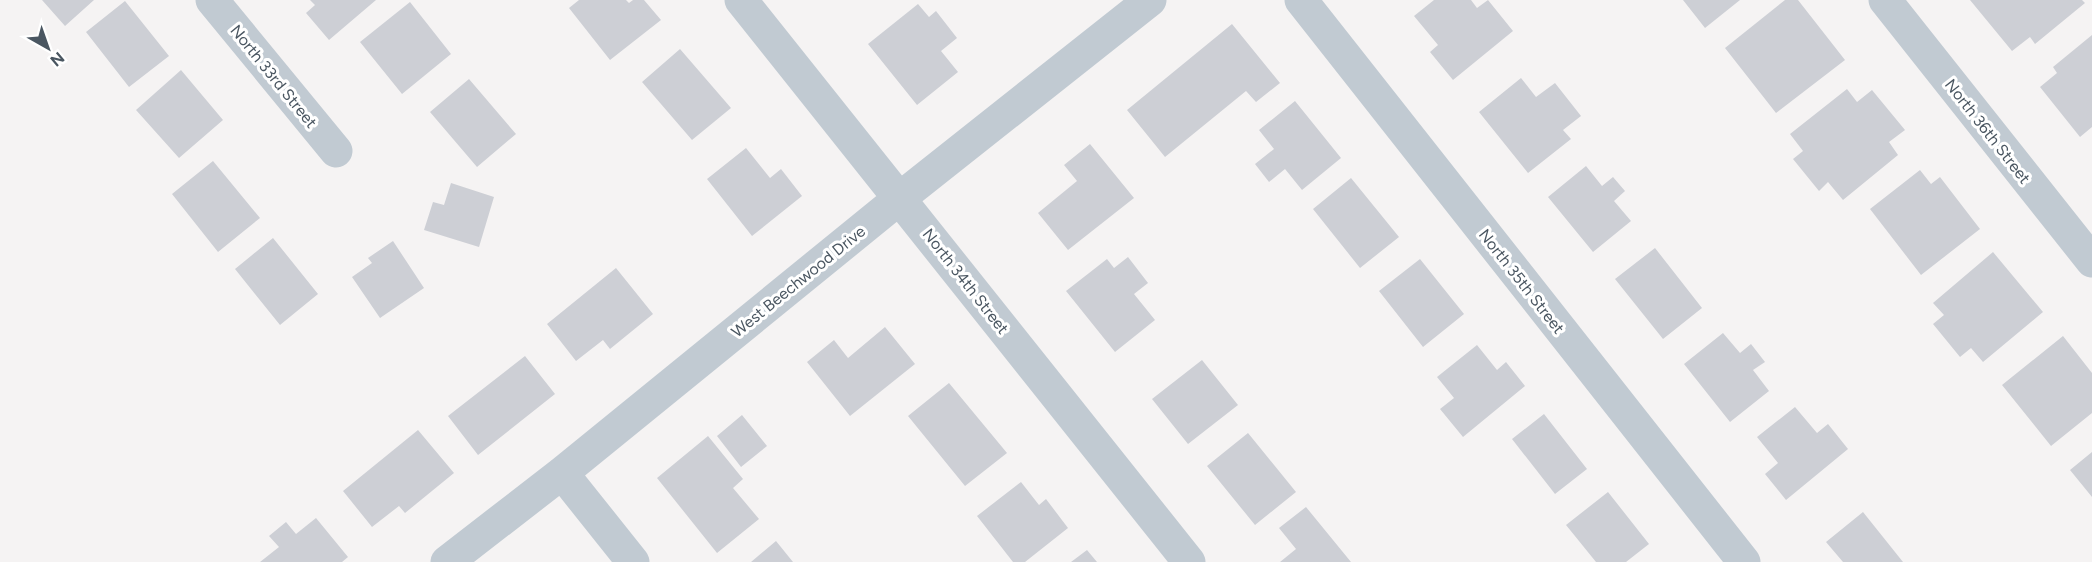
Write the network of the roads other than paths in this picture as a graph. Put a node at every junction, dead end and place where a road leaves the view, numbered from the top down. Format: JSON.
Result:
{"nodes":[{"id":1,"x":212,"y":0,"type":"edge"},
{"id":2,"x":741,"y":0,"type":"edge"},
{"id":3,"x":1150,"y":0,"type":"edge"},
{"id":4,"x":1301,"y":0,"type":"edge"},
{"id":5,"x":1885,"y":0,"type":"edge"},
{"id":6,"x":336,"y":152,"type":"dead end"},
{"id":7,"x":900,"y":198,"type":"junction"},
{"id":8,"x":2092,"y":261,"type":"edge"},
{"id":9,"x":562,"y":473,"type":"junction"},
{"id":10,"x":447,"y":562,"type":"edge"},
{"id":11,"x":633,"y":562,"type":"edge"},
{"id":12,"x":1190,"y":562,"type":"edge"},
{"id":13,"x":1744,"y":562,"type":"edge"}],
"edges":[{"from":1,"to":6,"type":"street","name":"North 33rd Street"},
{"from":2,"to":7,"type":"street","name":"North 34th Street"},
{"from":3,"to":7,"type":"street","name":"West Beechwood Drive"},
{"from":4,"to":13,"type":"street","name":"North 35th Street"},
{"from":5,"to":8,"type":"street","name":"North 36th Street"},
{"from":7,"to":9,"type":"street","name":"West Beechwood Drive"},
{"from":7,"to":12,"type":"street","name":"North 34th Street"},
{"from":9,"to":10,"type":"street","name":"West Beechwood Drive"},
{"from":9,"to":11,"type":"street"}]}
